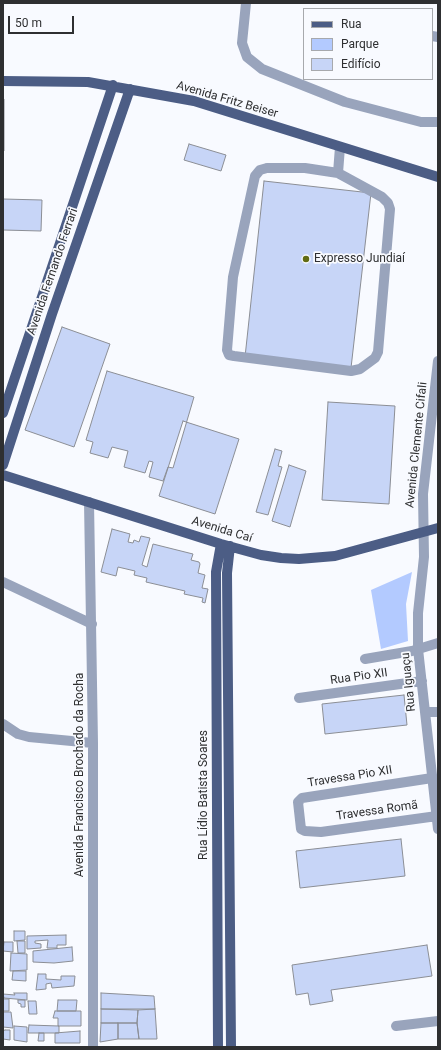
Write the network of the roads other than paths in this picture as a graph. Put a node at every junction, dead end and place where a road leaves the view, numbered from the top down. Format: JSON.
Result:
{"nodes":[{"id":1,"x":246,"y":3,"type":"edge"},
{"id":2,"x":3,"y":81,"type":"edge"},
{"id":3,"x":113,"y":85,"type":"junction"},
{"id":4,"x":130,"y":89,"type":"junction"},
{"id":5,"x":438,"y":122,"type":"edge"},
{"id":6,"x":340,"y":146,"type":"junction"},
{"id":7,"x":338,"y":172,"type":"junction"},
{"id":8,"x":438,"y":177,"type":"edge"},
{"id":9,"x":81,"y":181,"type":"junction"},
{"id":10,"x":96,"y":187,"type":"junction"},
{"id":11,"x":37,"y":311,"type":"junction"},
{"id":12,"x":52,"y":314,"type":"junction"},
{"id":13,"x":438,"y":361,"type":"edge"},
{"id":14,"x":3,"y":413,"type":"edge"},
{"id":15,"x":3,"y":465,"type":"edge"},
{"id":16,"x":3,"y":475,"type":"edge"},
{"id":17,"x":89,"y":502,"type":"junction"},
{"id":18,"x":438,"y":528,"type":"edge"},
{"id":19,"x":423,"y":532,"type":"junction"},
{"id":20,"x":225,"y":545,"type":"junction"},
{"id":21,"x":3,"y":582,"type":"edge"},
{"id":22,"x":216,"y":615,"type":"junction"},
{"id":23,"x":227,"y":615,"type":"junction"},
{"id":24,"x":92,"y":624,"type":"junction"},
{"id":25,"x":438,"y":643,"type":"edge"},
{"id":26,"x":418,"y":649,"type":"junction"},
{"id":27,"x":366,"y":659,"type":"dead end"},
{"id":28,"x":422,"y":681,"type":"junction"},
{"id":29,"x":299,"y":698,"type":"dead end"},
{"id":30,"x":425,"y":712,"type":"junction"},
{"id":31,"x":438,"y":712,"type":"edge"},
{"id":32,"x":3,"y":724,"type":"edge"},
{"id":33,"x":93,"y":743,"type":"junction"},
{"id":34,"x":433,"y":746,"type":"edge"},
{"id":35,"x":217,"y":762,"type":"junction"},
{"id":36,"x":228,"y":762,"type":"junction"},
{"id":37,"x":432,"y":778,"type":"junction"},
{"id":38,"x":437,"y":816,"type":"junction"},
{"id":39,"x":438,"y":828,"type":"edge"},
{"id":40,"x":321,"y":832,"type":"joint"},
{"id":41,"x":230,"y":883,"type":"junction"},
{"id":42,"x":218,"y":884,"type":"junction"},
{"id":43,"x":218,"y":945,"type":"junction"},
{"id":44,"x":230,"y":946,"type":"junction"},
{"id":45,"x":218,"y":980,"type":"junction"},
{"id":46,"x":230,"y":980,"type":"junction"},
{"id":47,"x":438,"y":1021,"type":"edge"},
{"id":48,"x":396,"y":1026,"type":"dead end"},
{"id":49,"x":93,"y":1047,"type":"edge"},
{"id":50,"x":218,"y":1047,"type":"edge"},
{"id":51,"x":231,"y":1047,"type":"edge"}],
"edges":[{"from":1,"to":5,"type":"street"},
{"from":2,"to":3,"type":"main road","name":"Avenida Fritz Beiser"},
{"from":3,"to":4,"type":"main road","name":"Avenida Fritz Beiser"},
{"from":3,"to":9,"type":"main road","name":"Avenida Fernando Ferrari"},
{"from":4,"to":6,"type":"main road","name":"Avenida Fritz Beiser"},
{"from":4,"to":10,"type":"main road","name":"Avenida Fernando Ferrari"},
{"from":6,"to":7,"type":"street"},
{"from":6,"to":8,"type":"main road","name":"Avenida Fritz Beiser"},
{"from":7,"to":7,"type":"street"},
{"from":9,"to":10,"type":"main road"},
{"from":9,"to":11,"type":"main road","name":"Avenida Fernando Ferrari"},
{"from":10,"to":12,"type":"main road","name":"Avenida Fernando Ferrari"},
{"from":11,"to":12,"type":"main road"},
{"from":11,"to":14,"type":"main road","name":"Avenida Fernando Ferrari"},
{"from":12,"to":15,"type":"main road","name":"Avenida Fernando Ferrari"},
{"from":13,"to":19,"type":"street","name":"Avenida Clemente Cifali"},
{"from":16,"to":17,"type":"main road","name":"Avenida Caí"},
{"from":17,"to":20,"type":"main road","name":"Avenida Caí"},
{"from":17,"to":24,"type":"street","name":"Avenida Francisco Brochado da Rocha"},
{"from":18,"to":19,"type":"main road","name":"Avenida Caí"},
{"from":19,"to":20,"type":"main road","name":"Avenida Caí"},
{"from":19,"to":26,"type":"street","name":"Rua Iguaçu"},
{"from":20,"to":22,"type":"main road","name":"Rua Lídio Batista Soares"},
{"from":20,"to":23,"type":"main road","name":"Rua Lídio Batista Soares"},
{"from":21,"to":24,"type":"street"},
{"from":22,"to":23,"type":"main road"},
{"from":22,"to":35,"type":"main road","name":"Rua Lídio Batista Soares"},
{"from":23,"to":36,"type":"main road","name":"Rua Lídio Batista Soares"},
{"from":24,"to":33,"type":"street","name":"Avenida Francisco Brochado da Rocha"},
{"from":25,"to":26,"type":"street"},
{"from":26,"to":27,"type":"street"},
{"from":26,"to":28,"type":"street","name":"Rua Iguaçu"},
{"from":28,"to":29,"type":"street","name":"Rua Pio XII"},
{"from":28,"to":30,"type":"street","name":"Rua Iguaçu"},
{"from":30,"to":31,"type":"street"},
{"from":30,"to":34,"type":"street","name":"Rua Iguaçu"},
{"from":32,"to":33,"type":"street"},
{"from":33,"to":49,"type":"street","name":"Avenida Francisco Brochado da Rocha"},
{"from":34,"to":37,"type":"street","name":"Rua Iguaçu"},
{"from":35,"to":36,"type":"main road"},
{"from":35,"to":42,"type":"main road","name":"Rua Lídio Batista Soares"},
{"from":36,"to":41,"type":"main road","name":"Rua Lídio Batista Soares"},
{"from":37,"to":38,"type":"street","name":"Rua Iguaçu"},
{"from":37,"to":40,"type":"street","name":"Travessa Pio XII"},
{"from":38,"to":39,"type":"street","name":"Rua Iguaçu"},
{"from":38,"to":40,"type":"street","name":"Travessa Romã"},
{"from":41,"to":42,"type":"main road"},
{"from":41,"to":44,"type":"main road","name":"Rua Lídio Batista Soares"},
{"from":42,"to":43,"type":"main road","name":"Rua Lídio Batista Soares"},
{"from":43,"to":44,"type":"main road"},
{"from":43,"to":45,"type":"main road","name":"Rua Lídio Batista Soares"},
{"from":44,"to":46,"type":"main road","name":"Rua Lídio Batista Soares"},
{"from":45,"to":46,"type":"main road"},
{"from":45,"to":50,"type":"main road","name":"Rua Lídio Batista Soares"},
{"from":46,"to":51,"type":"main road","name":"Rua Lídio Batista Soares"},
{"from":47,"to":48,"type":"street"}]}
